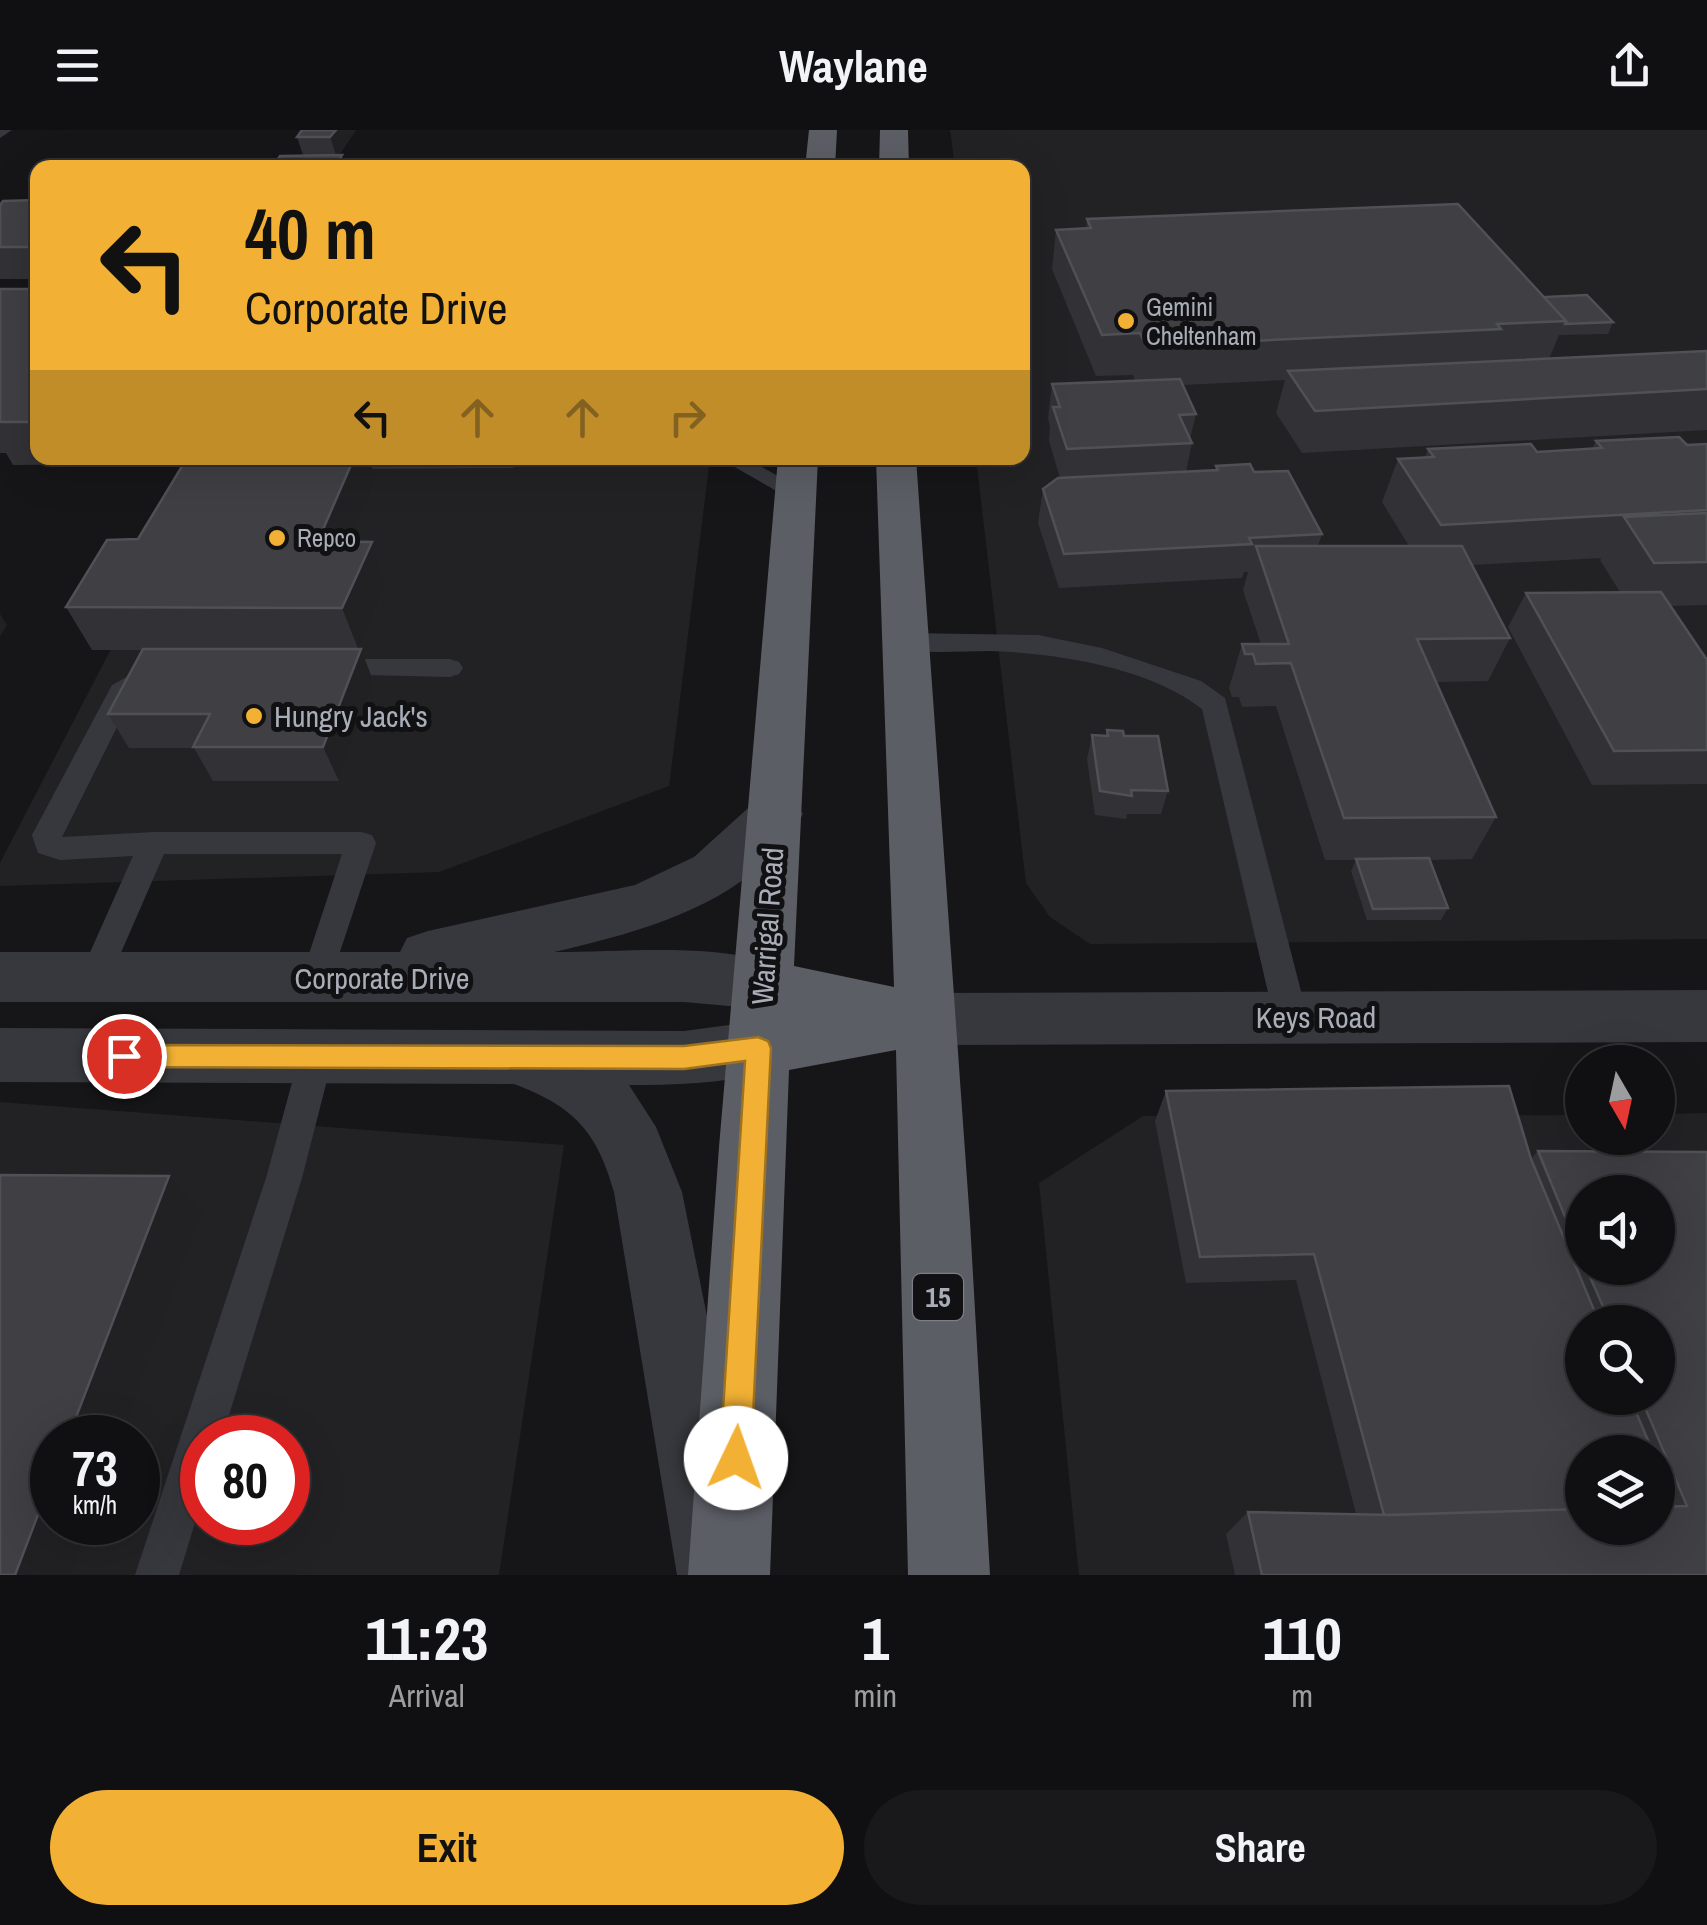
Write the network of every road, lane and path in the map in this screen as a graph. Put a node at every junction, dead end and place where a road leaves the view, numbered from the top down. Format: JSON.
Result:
{"nodes":[{"id":1,"x":824,"y":130,"type":"edge"},
{"id":2,"x":894,"y":130,"type":"edge"},
{"id":3,"x":821,"y":160,"type":"edge"},
{"id":4,"x":894,"y":160,"type":"edge"},
{"id":5,"x":757,"y":465,"type":"edge"},
{"id":6,"x":896,"y":465,"type":"edge"},
{"id":7,"x":796,"y":475,"type":"edge"},
{"id":8,"x":906,"y":641,"type":"junction"},
{"id":9,"x":294,"y":668,"type":"edge"},
{"id":10,"x":450,"y":668,"type":"dead end"},
{"id":11,"x":161,"y":671,"type":"edge"},
{"id":12,"x":776,"y":814,"type":"junction"},
{"id":13,"x":154,"y":843,"type":"junction"},
{"id":14,"x":0,"y":977,"type":"edge"},
{"id":15,"x":81,"y":977,"type":"junction"},
{"id":16,"x":317,"y":978,"type":"junction"},
{"id":17,"x":761,"y":1016,"type":"junction"},
{"id":18,"x":1707,"y":1016,"type":"edge"},
{"id":19,"x":1292,"y":1018,"type":"junction"},
{"id":20,"x":925,"y":1020,"type":"junction"},
{"id":21,"x":16,"y":1055,"type":"edge"},
{"id":22,"x":316,"y":1057,"type":"junction"},
{"id":23,"x":482,"y":1058,"type":"junction"},
{"id":24,"x":156,"y":1575,"type":"edge"},
{"id":25,"x":718,"y":1575,"type":"edge"},
{"id":26,"x":729,"y":1575,"type":"edge"},
{"id":27,"x":949,"y":1575,"type":"edge"}],
"edges":[{"from":1,"to":3,"type":"highway"},
{"from":2,"to":4,"type":"highway"},
{"from":5,"to":7,"type":"lane"},
{"from":6,"to":8,"type":"highway","number":"15"},
{"from":7,"to":12,"type":"highway","name":"Warrigal Road"},
{"from":8,"to":19,"type":"lane"},
{"from":8,"to":20,"type":"highway","number":"15"},
{"from":9,"to":10,"type":"lane"},
{"from":11,"to":13,"type":"lane"},
{"from":12,"to":16,"type":"street"},
{"from":12,"to":17,"type":"highway","name":"Warrigal Road"},
{"from":13,"to":15,"type":"lane"},
{"from":13,"to":16,"type":"lane"},
{"from":14,"to":15,"type":"street","name":"Corporate Drive"},
{"from":15,"to":16,"type":"street","name":"Corporate Drive"},
{"from":15,"to":21,"type":"street"},
{"from":16,"to":17,"type":"street","name":"Corporate Drive"},
{"from":17,"to":20,"type":"highway"},
{"from":17,"to":23,"type":"street"},
{"from":17,"to":26,"type":"highway","name":"Warrigal Road"},
{"from":18,"to":19,"type":"street","name":"Keys Road"},
{"from":19,"to":20,"type":"street","name":"Keys Road"},
{"from":20,"to":27,"type":"highway","number":"15"},
{"from":21,"to":22,"type":"street"},
{"from":22,"to":23,"type":"street"},
{"from":22,"to":24,"type":"lane"},
{"from":23,"to":25,"type":"street"}]}
